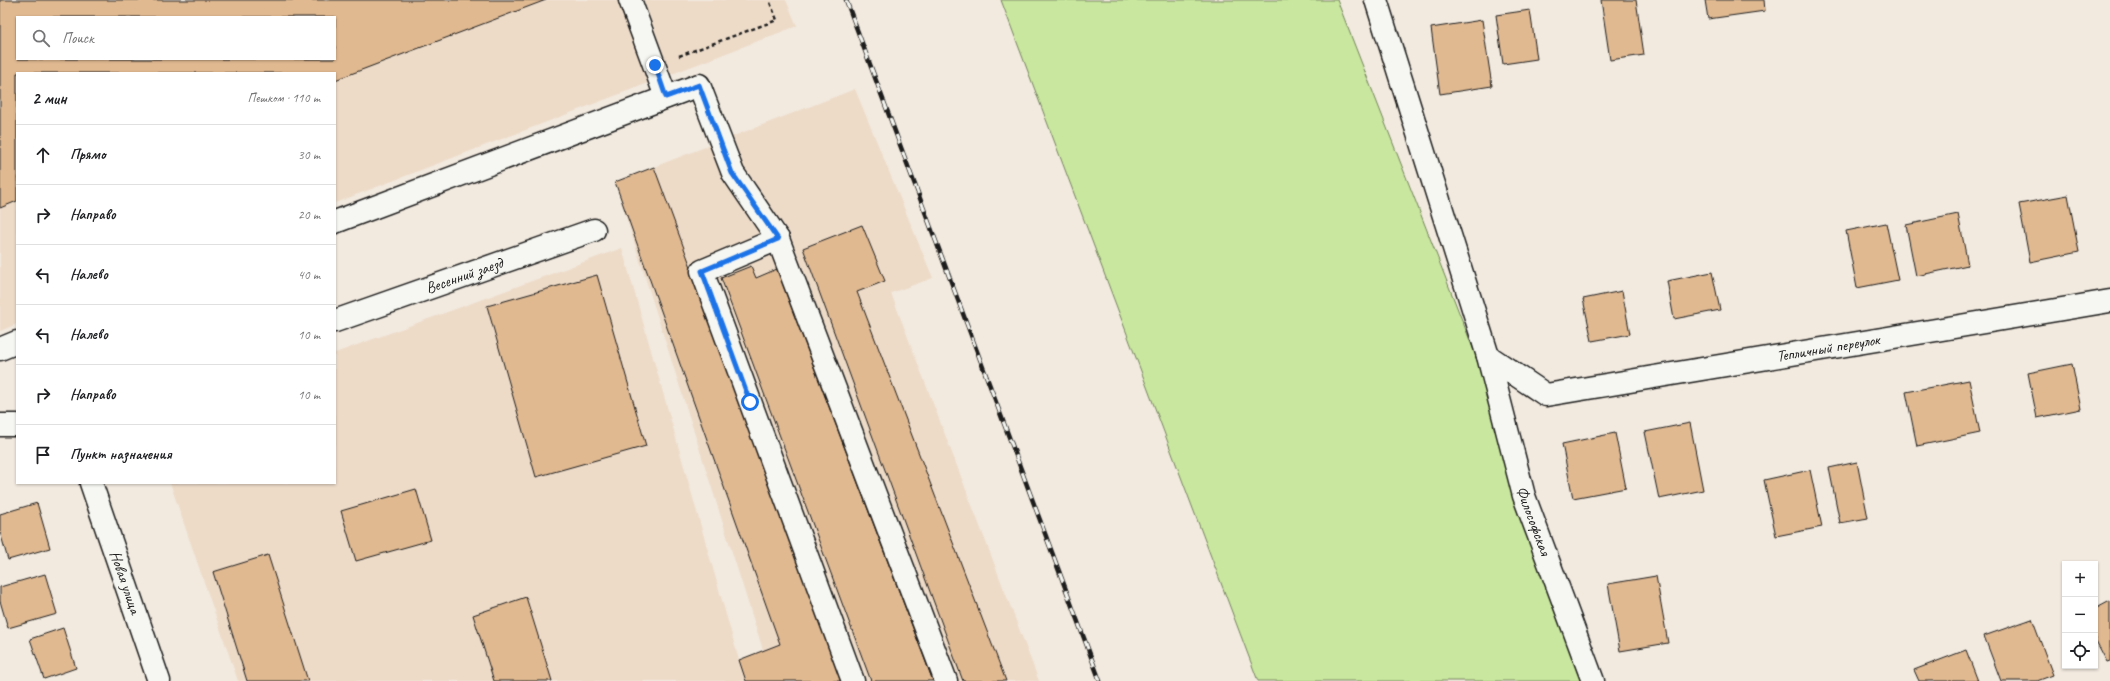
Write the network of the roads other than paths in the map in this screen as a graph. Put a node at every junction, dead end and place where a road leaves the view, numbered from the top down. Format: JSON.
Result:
{"nodes":[{"id":1,"x":630,"y":0,"type":"edge"},
{"id":2,"x":1376,"y":0,"type":"edge"},
{"id":3,"x":666,"y":97,"type":"junction"},
{"id":4,"x":336,"y":222,"type":"edge"},
{"id":5,"x":594,"y":230,"type":"dead end"},
{"id":6,"x":778,"y":239,"type":"junction"},
{"id":7,"x":2110,"y":301,"type":"edge"},
{"id":8,"x":336,"y":321,"type":"edge"},
{"id":9,"x":16,"y":342,"type":"edge"},
{"id":10,"x":0,"y":349,"type":"edge"},
{"id":11,"x":1488,"y":356,"type":"junction"},
{"id":12,"x":0,"y":425,"type":"edge"},
{"id":13,"x":16,"y":425,"type":"edge"},
{"id":14,"x":91,"y":484,"type":"edge"},
{"id":15,"x":159,"y":681,"type":"edge"},
{"id":16,"x":853,"y":681,"type":"edge"},
{"id":17,"x":946,"y":681,"type":"edge"},
{"id":18,"x":1593,"y":681,"type":"edge"}],
"edges":[{"from":1,"to":3,"type":"street"},
{"from":2,"to":11,"type":"street","name":"Философская"},
{"from":3,"to":4,"type":"street"},
{"from":3,"to":6,"type":"street"},
{"from":5,"to":8,"type":"street","name":"Весенний заезд"},
{"from":6,"to":16,"type":"street"},
{"from":6,"to":17,"type":"street"},
{"from":7,"to":11,"type":"street","name":"Тепличный переулок"},
{"from":9,"to":10,"type":"street"},
{"from":11,"to":18,"type":"street","name":"Философская"},
{"from":12,"to":13,"type":"street"},
{"from":14,"to":15,"type":"street","name":"Новая улица"}]}
